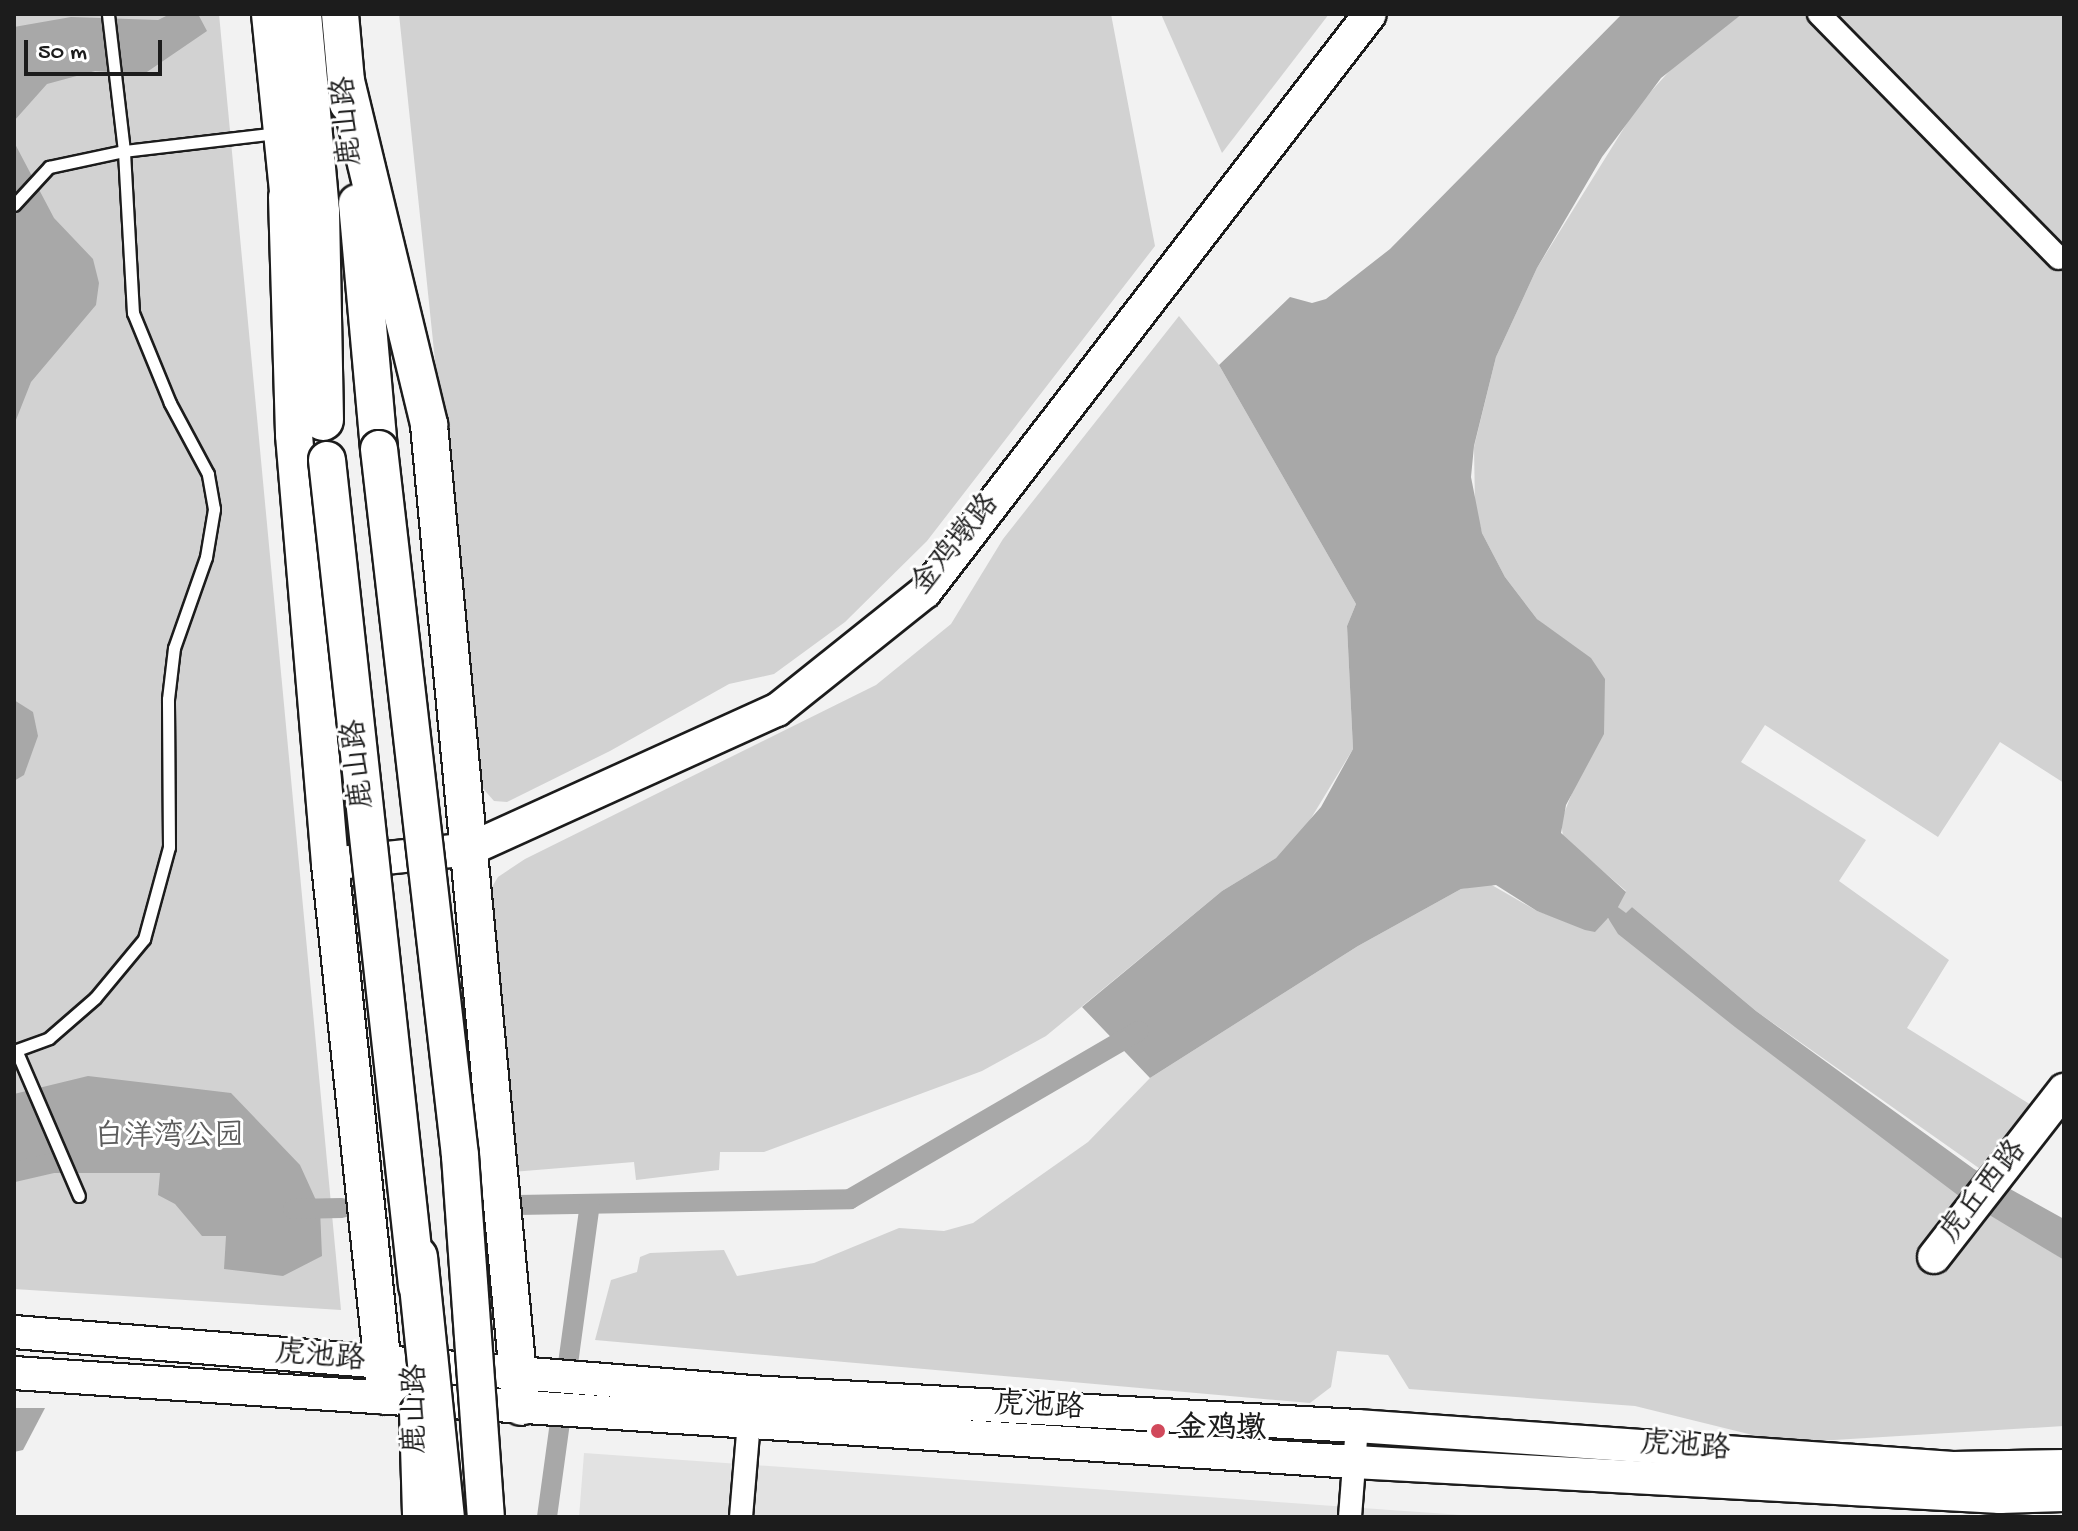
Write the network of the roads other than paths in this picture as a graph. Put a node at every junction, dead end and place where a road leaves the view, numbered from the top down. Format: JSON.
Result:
{"nodes":[{"id":1,"x":108,"y":14,"type":"edge"},
{"id":2,"x":270,"y":14,"type":"edge"},
{"id":3,"x":301,"y":14,"type":"edge"},
{"id":4,"x":340,"y":14,"type":"edge"},
{"id":5,"x":1370,"y":14,"type":"edge"},
{"id":6,"x":1819,"y":14,"type":"edge"},
{"id":7,"x":346,"y":81,"type":"junction"},
{"id":8,"x":281,"y":133,"type":"junction"},
{"id":9,"x":124,"y":151,"type":"junction"},
{"id":10,"x":287,"y":197,"type":"junction"},
{"id":11,"x":14,"y":205,"type":"edge"},
{"id":12,"x":2059,"y":258,"type":"dead end"},
{"id":13,"x":323,"y":420,"type":"junction"},
{"id":14,"x":470,"y":849,"type":"junction"},
{"id":15,"x":330,"y":864,"type":"junction"},
{"id":16,"x":15,"y":1051,"type":"edge"},
{"id":17,"x":2064,"y":1090,"type":"edge"},
{"id":18,"x":79,"y":1196,"type":"dead end"},
{"id":19,"x":417,"y":1257,"type":"junction"},
{"id":20,"x":1934,"y":1257,"type":"dead end"},
{"id":21,"x":27,"y":1332,"type":"edge"},
{"id":22,"x":24,"y":1374,"type":"edge"},
{"id":23,"x":386,"y":1380,"type":"junction"},
{"id":24,"x":532,"y":1392,"type":"junction"},
{"id":25,"x":751,"y":1392,"type":"junction"},
{"id":26,"x":584,"y":1396,"type":"junction"},
{"id":27,"x":749,"y":1423,"type":"junction"},
{"id":28,"x":1357,"y":1426,"type":"junction"},
{"id":29,"x":1354,"y":1462,"type":"junction"},
{"id":30,"x":2064,"y":1466,"type":"edge"},
{"id":31,"x":2064,"y":1495,"type":"edge"},
{"id":32,"x":421,"y":1517,"type":"edge"},
{"id":33,"x":444,"y":1517,"type":"edge"},
{"id":34,"x":486,"y":1517,"type":"edge"},
{"id":35,"x":741,"y":1517,"type":"edge"},
{"id":36,"x":1350,"y":1517,"type":"edge"}],
"edges":[{"from":1,"to":9,"type":"lane"},
{"from":2,"to":8,"type":"main road","name":"鹿山路"},
{"from":3,"to":13,"type":"highway"},
{"from":4,"to":7,"type":"main road","name":"鹿山路"},
{"from":5,"to":14,"type":"main road","name":"金鸡墩路"},
{"from":6,"to":12,"type":"street"},
{"from":7,"to":14,"type":"main road"},
{"from":7,"to":34,"type":"main road","name":"鹿山路","bridge":true},
{"from":8,"to":9,"type":"lane"},
{"from":8,"to":10,"type":"main road","name":"鹿山路"},
{"from":9,"to":11,"type":"lane"},
{"from":9,"to":16,"type":"lane"},
{"from":10,"to":13,"type":"main road","name":"鹿山路"},
{"from":10,"to":15,"type":"main road"},
{"from":13,"to":19,"type":"main road","name":"鹿山路","bridge":true},
{"from":14,"to":15,"type":"main road","name":"金鸡墩路"},
{"from":14,"to":24,"type":"main road"},
{"from":15,"to":23,"type":"main road"},
{"from":16,"to":18,"type":"lane"},
{"from":17,"to":20,"type":"main road","name":"虎丘西路"},
{"from":19,"to":32,"type":"main road","name":"鹿山路","bridge":true},
{"from":19,"to":33,"type":"highway","bridge":true},
{"from":21,"to":23,"type":"main road","name":"虎池路"},
{"from":22,"to":23,"type":"main road","name":"虎池路"},
{"from":23,"to":24,"type":"main road","name":"虎池路"},
{"from":24,"to":26,"type":"main road","name":"虎池路"},
{"from":25,"to":26,"type":"main road","name":"虎池路"},
{"from":25,"to":27,"type":"street"},
{"from":25,"to":28,"type":"main road","name":"虎池路"},
{"from":26,"to":27,"type":"main road","name":"虎池路"},
{"from":27,"to":29,"type":"main road","name":"虎池路"},
{"from":27,"to":35,"type":"street"},
{"from":28,"to":29,"type":"street"},
{"from":28,"to":30,"type":"main road","name":"虎池路"},
{"from":29,"to":31,"type":"main road","name":"虎池路"},
{"from":29,"to":36,"type":"street"}]}
